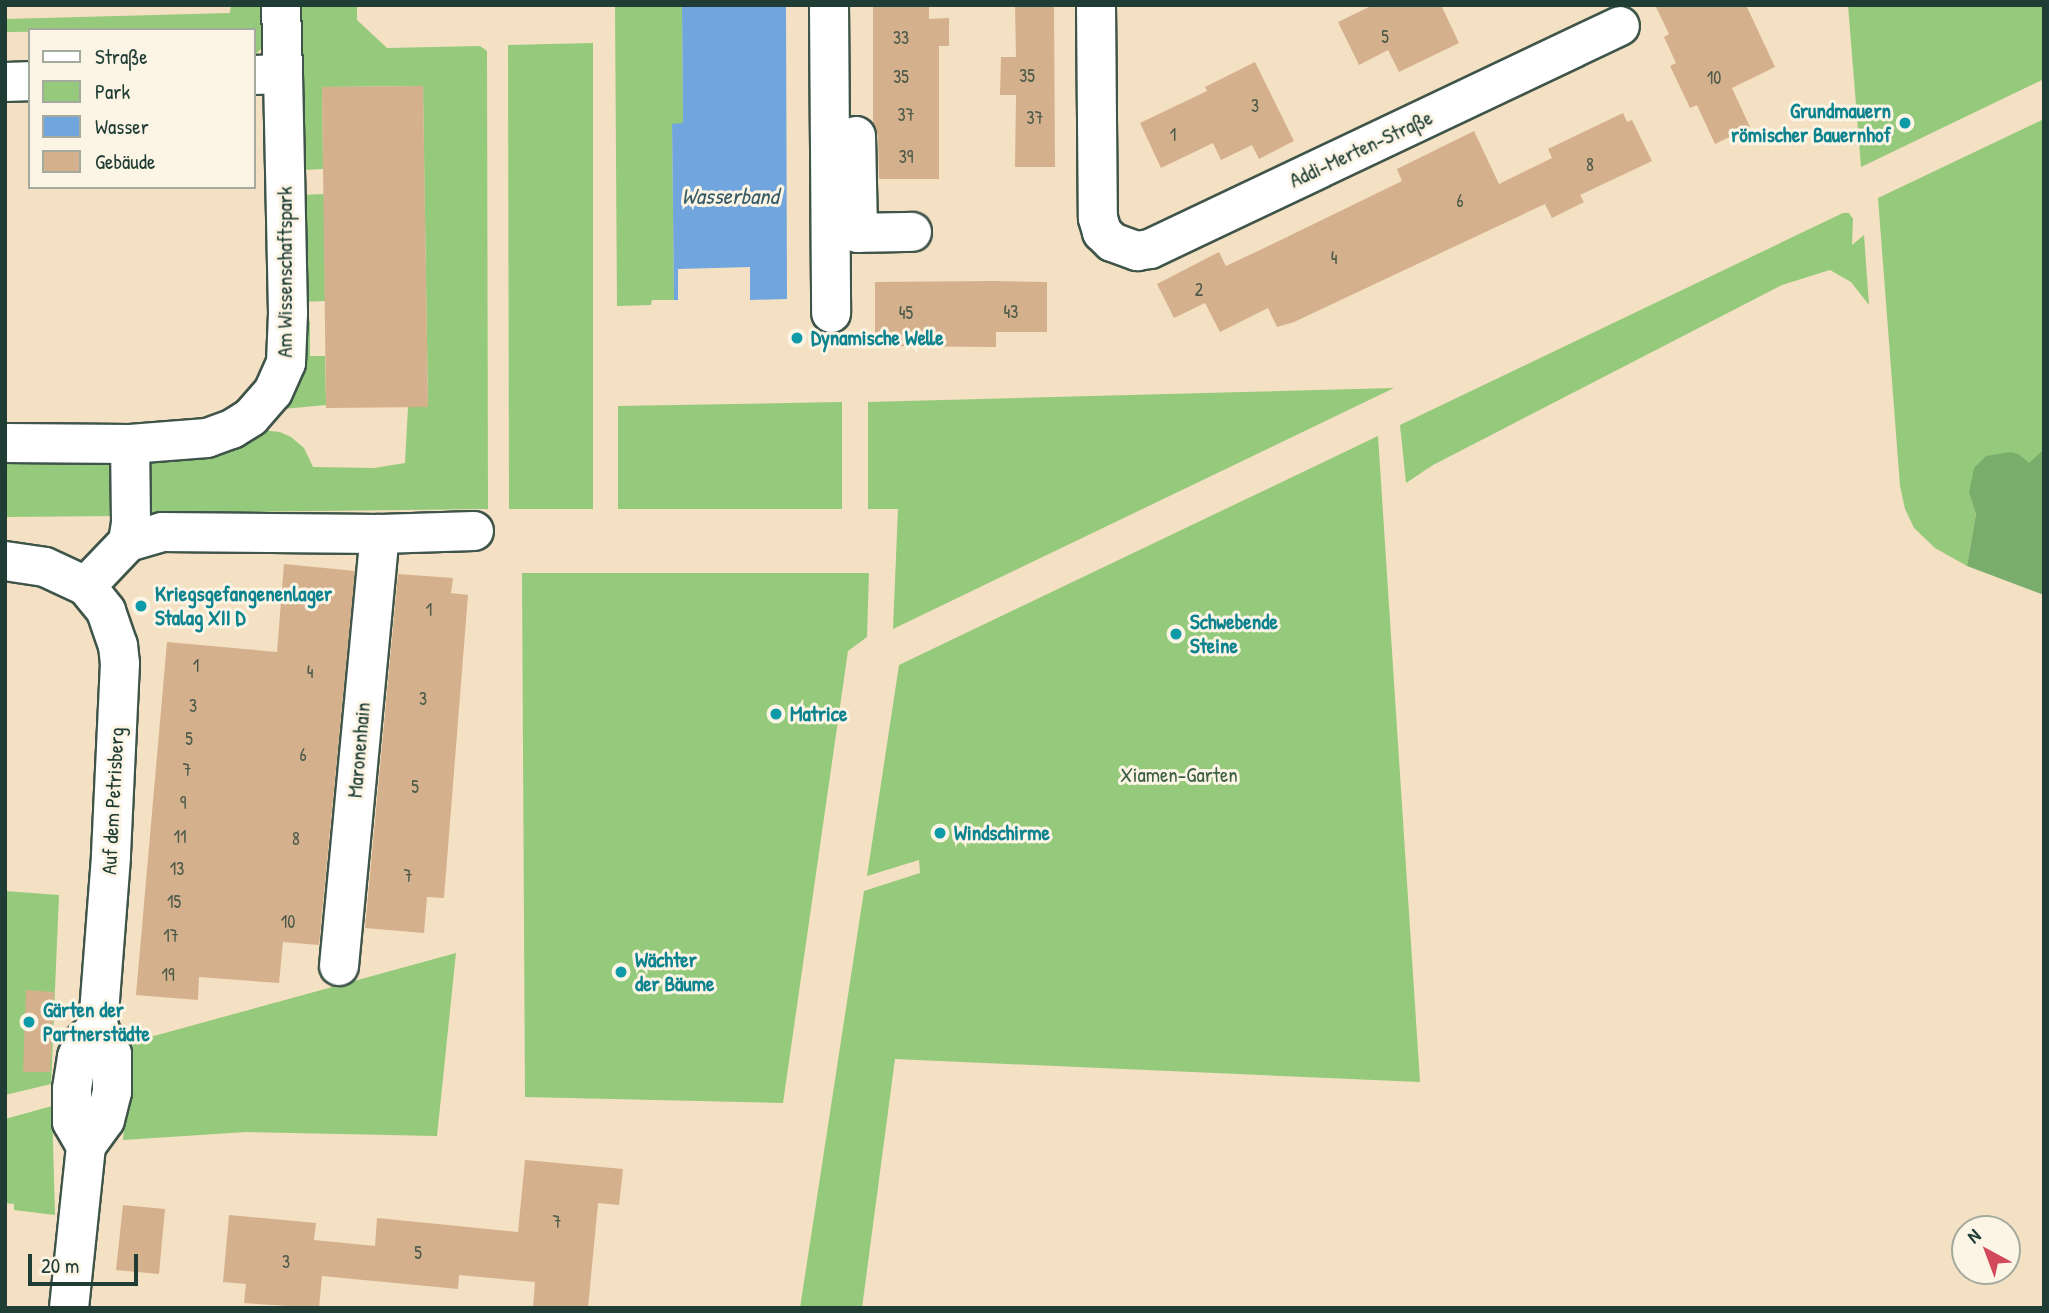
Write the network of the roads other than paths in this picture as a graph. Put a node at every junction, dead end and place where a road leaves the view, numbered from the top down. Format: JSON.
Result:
{"nodes":[{"id":1,"x":281,"y":5,"type":"edge"},
{"id":2,"x":829,"y":5,"type":"edge"},
{"id":3,"x":854,"y":5,"type":"edge"},
{"id":4,"x":1096,"y":5,"type":"edge"},
{"id":5,"x":1620,"y":26,"type":"dead end"},
{"id":6,"x":268,"y":74,"type":"edge"},
{"id":7,"x":28,"y":81,"type":"edge"},
{"id":8,"x":5,"y":82,"type":"edge"},
{"id":9,"x":912,"y":232,"type":"dead end"},
{"id":10,"x":831,"y":313,"type":"dead end"},
{"id":11,"x":5,"y":443,"type":"edge"},
{"id":12,"x":130,"y":444,"type":"junction"},
{"id":13,"x":474,"y":531,"type":"dead end"},
{"id":14,"x":380,"y":534,"type":"junction"},
{"id":15,"x":128,"y":542,"type":"junction"},
{"id":16,"x":5,"y":561,"type":"edge"},
{"id":17,"x":86,"y":586,"type":"junction"},
{"id":18,"x":339,"y":966,"type":"dead end"},
{"id":19,"x":69,"y":1308,"type":"edge"}],
"edges":[{"from":1,"to":6,"type":"street","name":"Am Wissenschaftspark"},
{"from":2,"to":10,"type":"street"},
{"from":3,"to":9,"type":"street"},
{"from":4,"to":5,"type":"street","name":"Addi-Merten-Straße"},
{"from":6,"to":12,"type":"street","name":"Am Wissenschaftspark"},
{"from":7,"to":8,"type":"street"},
{"from":11,"to":12,"type":"street","name":"Am Wissenschaftspark"},
{"from":12,"to":15,"type":"street"},
{"from":13,"to":14,"type":"street"},
{"from":14,"to":15,"type":"street"},
{"from":14,"to":18,"type":"street","name":"Maronenhain"},
{"from":15,"to":17,"type":"street"},
{"from":16,"to":17,"type":"street"},
{"from":17,"to":19,"type":"street","name":"Auf dem Petrisberg"}]}
